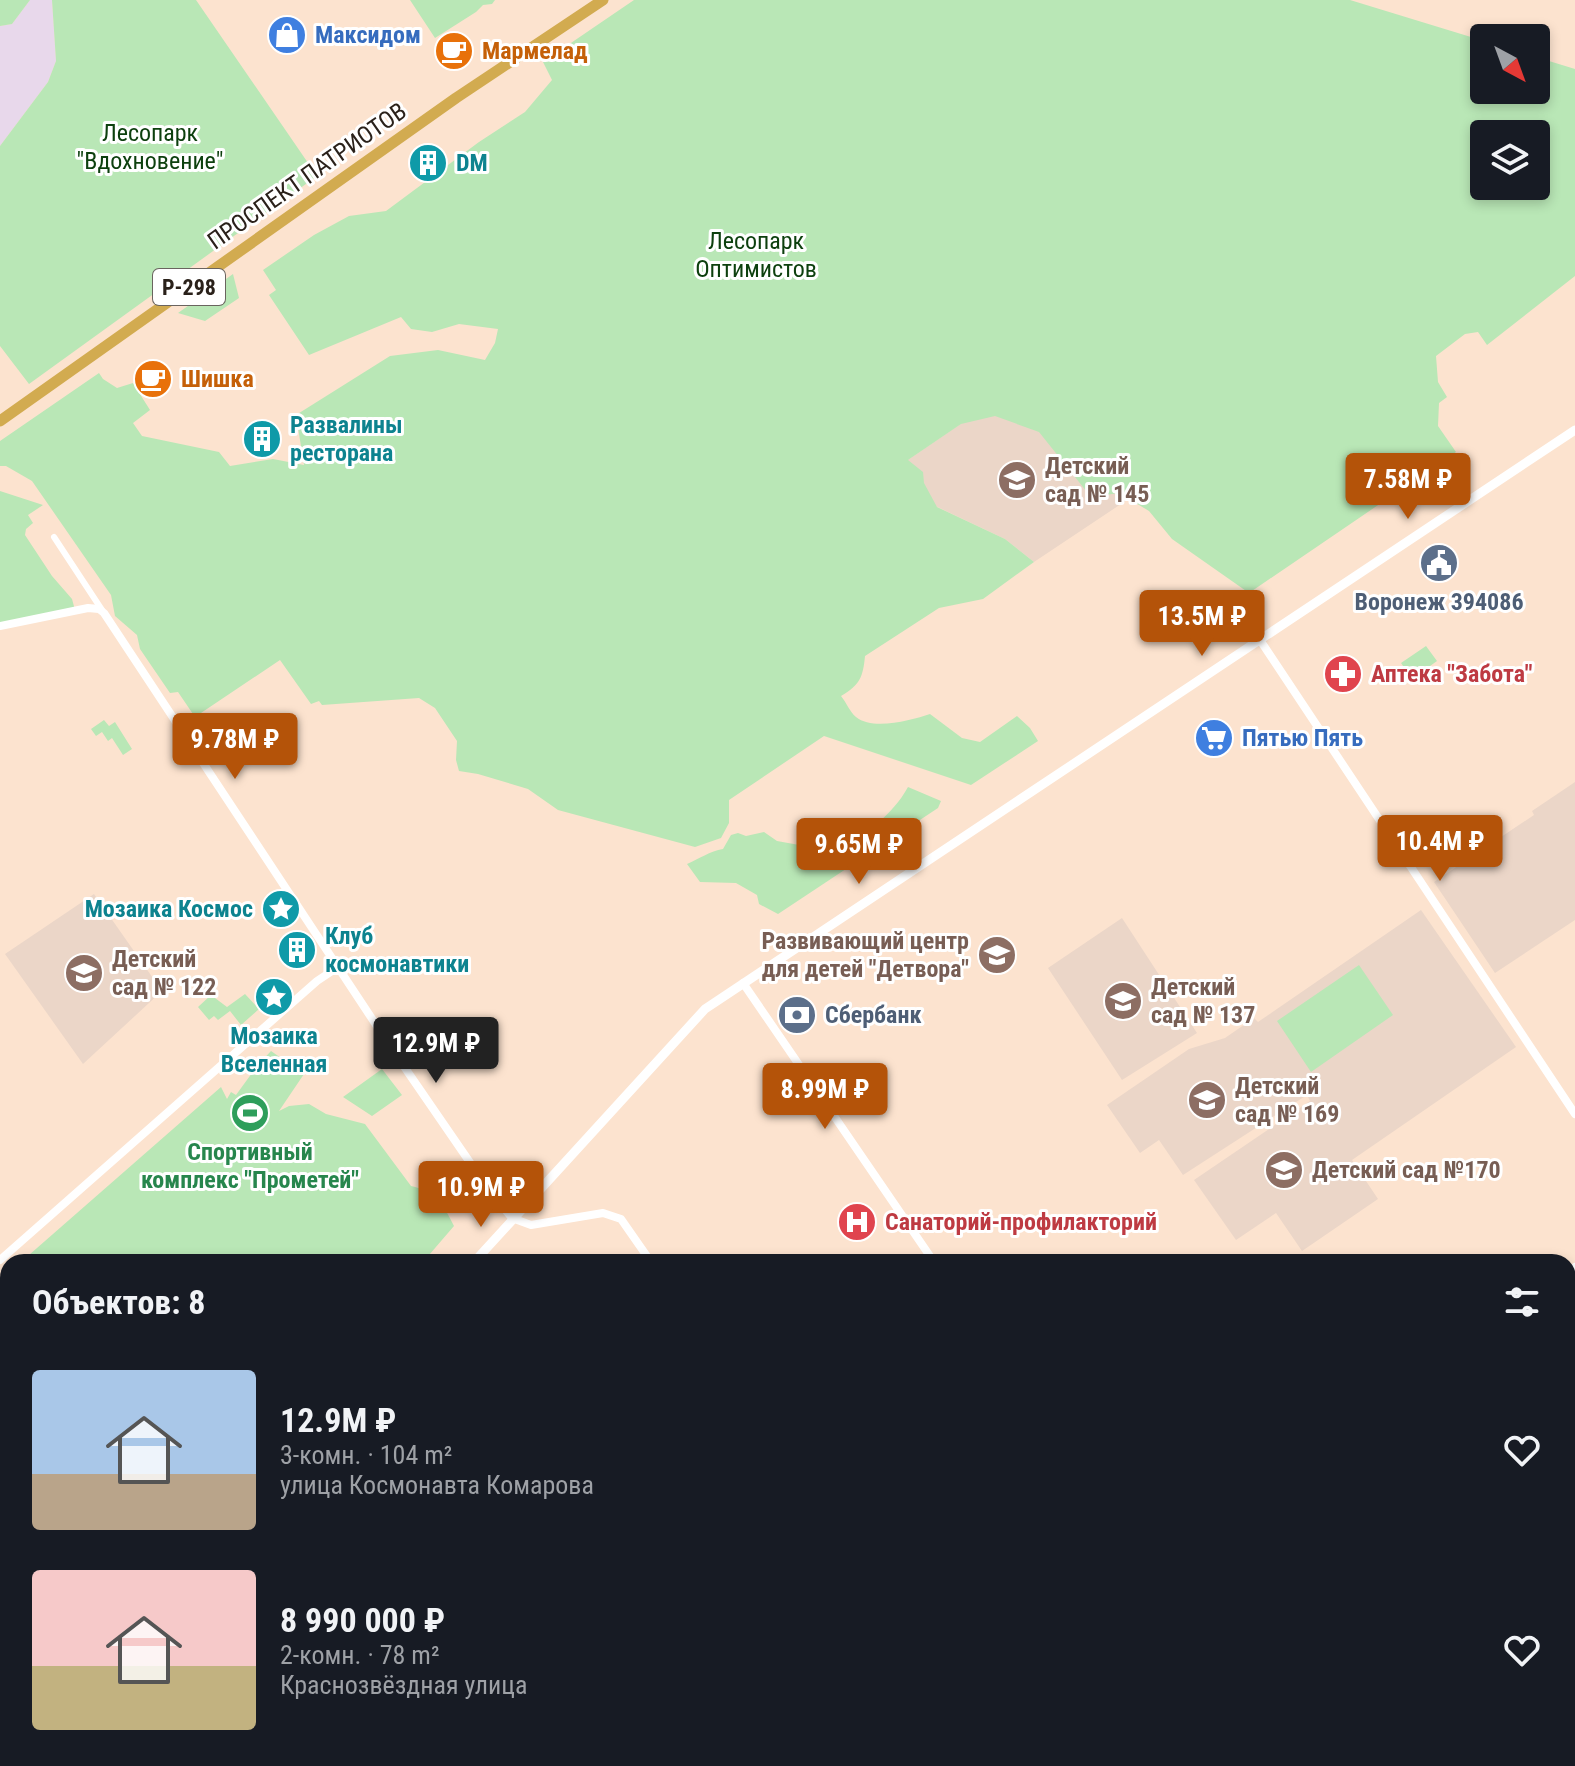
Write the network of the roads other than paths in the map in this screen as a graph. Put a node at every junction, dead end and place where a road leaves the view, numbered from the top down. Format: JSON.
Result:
{"nodes":[{"id":1,"x":603,"y":0,"type":"edge"},
{"id":2,"x":0,"y":421,"type":"edge"},
{"id":3,"x":1575,"y":430,"type":"edge"},
{"id":4,"x":54,"y":537,"type":"dead end"},
{"id":5,"x":104,"y":613,"type":"junction"},
{"id":6,"x":0,"y":626,"type":"edge"},
{"id":7,"x":1260,"y":640,"type":"junction"},
{"id":8,"x":338,"y":967,"type":"junction"},
{"id":9,"x":743,"y":983,"type":"junction"},
{"id":10,"x":1575,"y":1114,"type":"edge"},
{"id":11,"x":512,"y":1218,"type":"junction"},
{"id":12,"x":7,"y":1254,"type":"edge"},
{"id":13,"x":481,"y":1254,"type":"edge"},
{"id":14,"x":645,"y":1254,"type":"edge"},
{"id":15,"x":929,"y":1254,"type":"edge"}],
"edges":[{"from":1,"to":2,"type":"highway","name":"ПРОСПЕКТ ПАТРИОТОВ","number":"Р-298"},
{"from":3,"to":7,"type":"main road"},
{"from":4,"to":5,"type":"street"},
{"from":5,"to":6,"type":"street"},
{"from":5,"to":8,"type":"street"},
{"from":7,"to":9,"type":"main road"},
{"from":7,"to":10,"type":"street"},
{"from":8,"to":11,"type":"street"},
{"from":8,"to":12,"type":"street"},
{"from":9,"to":11,"type":"main road"},
{"from":9,"to":15,"type":"street"},
{"from":11,"to":13,"type":"main road"},
{"from":11,"to":14,"type":"street"}]}
